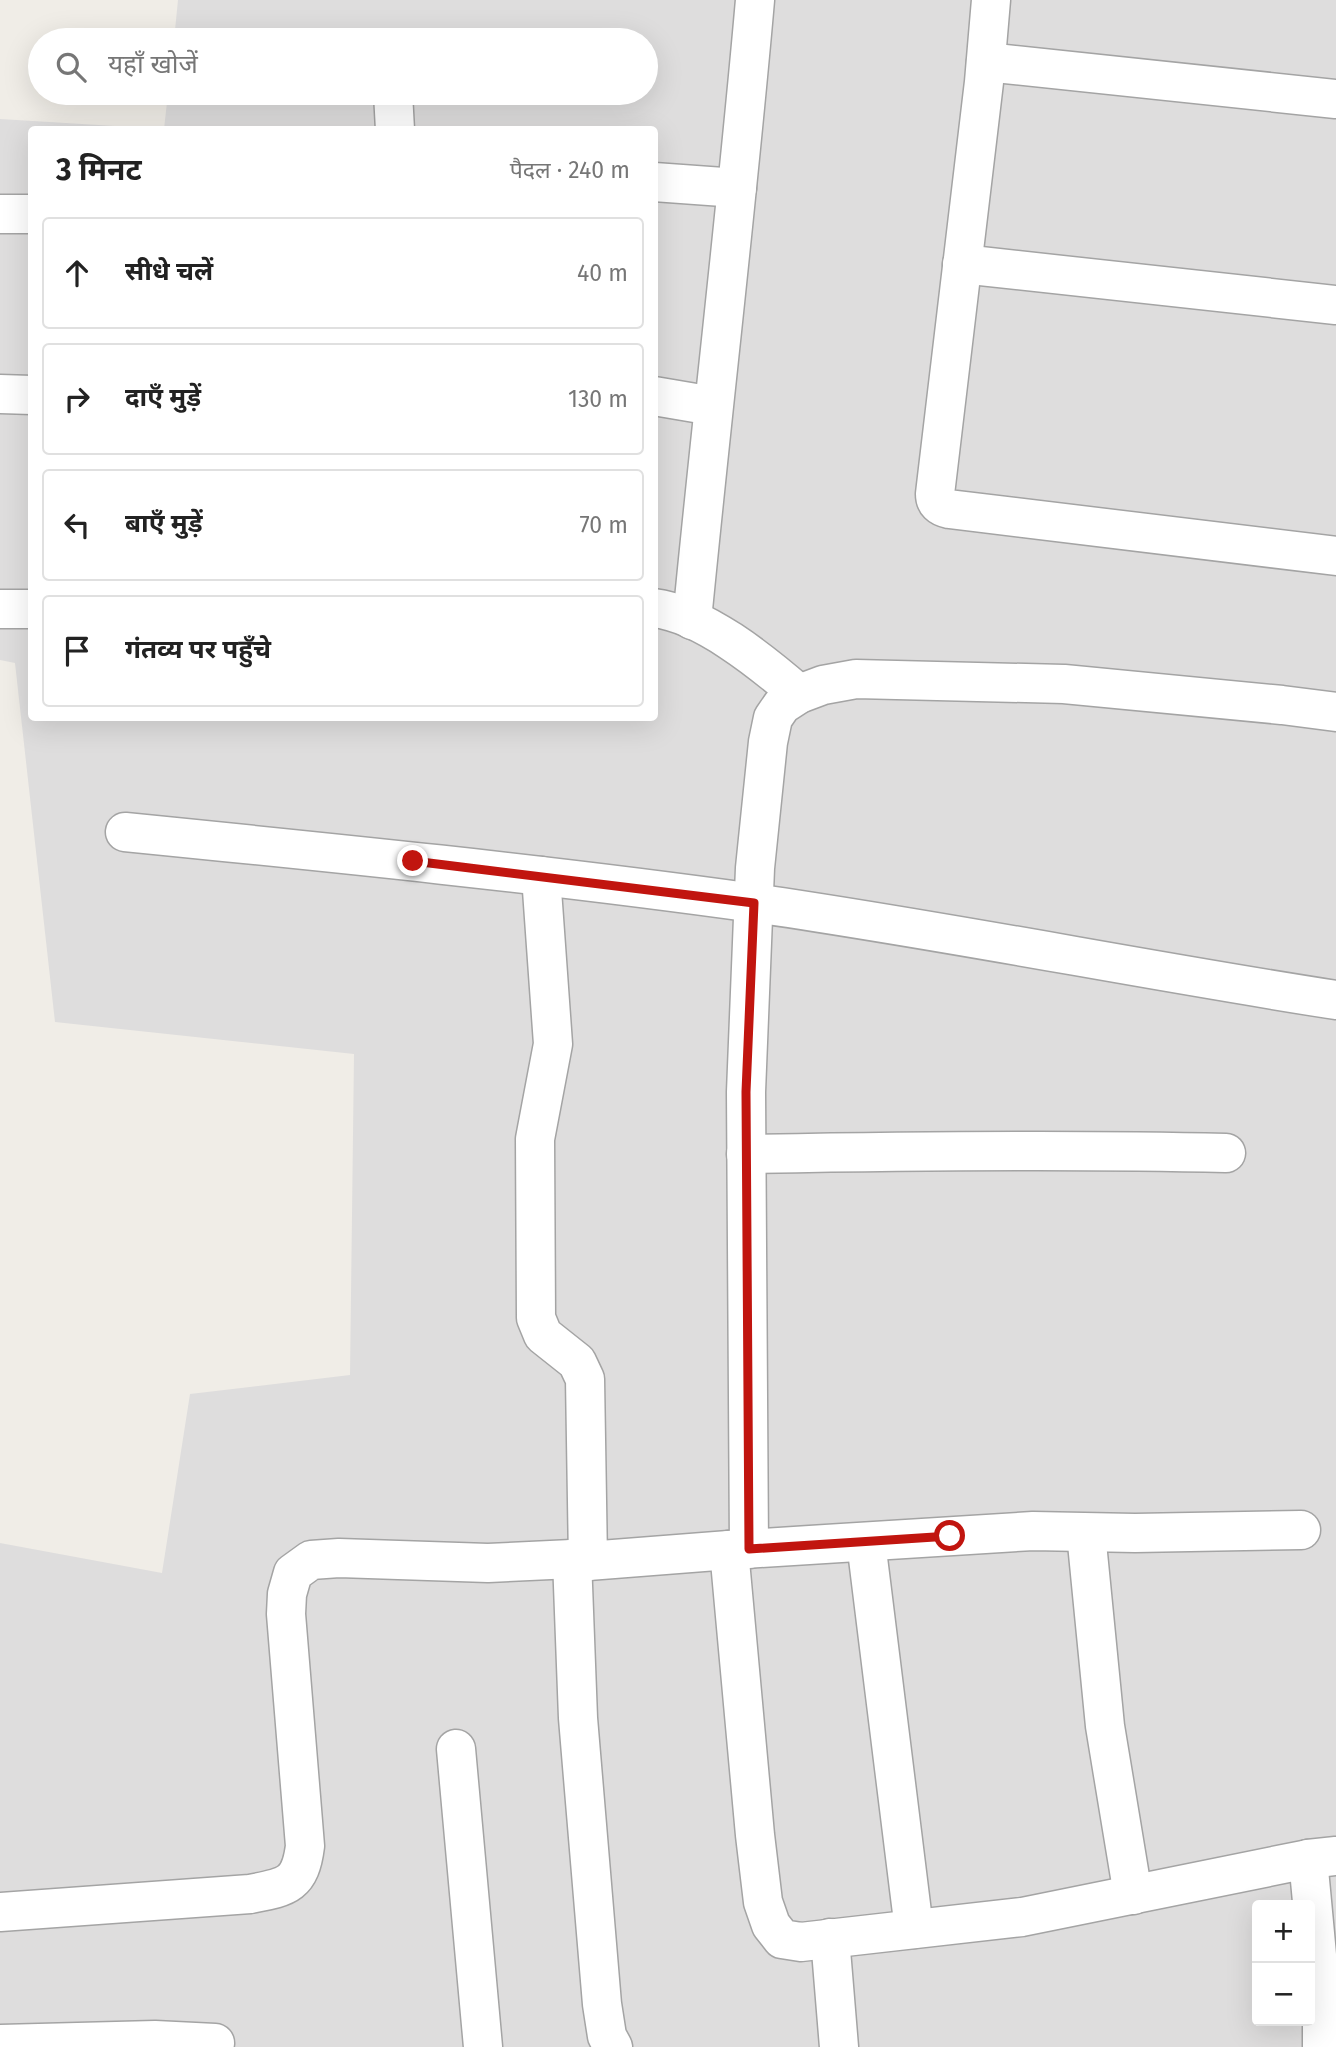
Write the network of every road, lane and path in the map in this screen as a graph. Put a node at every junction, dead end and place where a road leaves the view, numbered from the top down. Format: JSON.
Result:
{"nodes":[{"id":1,"x":755,"y":0,"type":"edge"},
{"id":2,"x":991,"y":0,"type":"edge"},
{"id":3,"x":986,"y":62,"type":"junction"},
{"id":4,"x":1336,"y":99,"type":"edge"},
{"id":5,"x":394,"y":105,"type":"edge"},
{"id":6,"x":395,"y":126,"type":"edge"},
{"id":7,"x":658,"y":182,"type":"edge"},
{"id":8,"x":737,"y":188,"type":"junction"},
{"id":9,"x":0,"y":214,"type":"edge"},
{"id":10,"x":28,"y":214,"type":"edge"},
{"id":11,"x":962,"y":264,"type":"junction"},
{"id":12,"x":1336,"y":305,"type":"edge"},
{"id":13,"x":0,"y":394,"type":"edge"},
{"id":14,"x":28,"y":395,"type":"edge"},
{"id":15,"x":658,"y":397,"type":"edge"},
{"id":16,"x":713,"y":406,"type":"junction"},
{"id":17,"x":1336,"y":556,"type":"edge"},
{"id":18,"x":658,"y":608,"type":"edge"},
{"id":19,"x":0,"y":609,"type":"edge"},
{"id":20,"x":28,"y":609,"type":"edge"},
{"id":21,"x":692,"y":620,"type":"junction"},
{"id":22,"x":799,"y":694,"type":"junction"},
{"id":23,"x":1336,"y":712,"type":"edge"},
{"id":24,"x":125,"y":832,"type":"dead end"},
{"id":25,"x":541,"y":876,"type":"junction"},
{"id":26,"x":754,"y":903,"type":"junction"},
{"id":27,"x":1336,"y":1000,"type":"edge"},
{"id":28,"x":1226,"y":1153,"type":"dead end"},
{"id":29,"x":746,"y":1154,"type":"junction"},
{"id":30,"x":1301,"y":1530,"type":"dead end"},
{"id":31,"x":1086,"y":1533,"type":"junction"},
{"id":32,"x":866,"y":1542,"type":"junction"},
{"id":33,"x":739,"y":1549,"type":"junction"},
{"id":34,"x":580,"y":1560,"type":"junction"},
{"id":35,"x":456,"y":1749,"type":"dead end"},
{"id":36,"x":1322,"y":1858,"type":"edge"},
{"id":37,"x":1133,"y":1895,"type":"junction"},
{"id":38,"x":0,"y":1912,"type":"edge"},
{"id":39,"x":914,"y":1928,"type":"junction"},
{"id":40,"x":830,"y":1938,"type":"junction"},
{"id":41,"x":215,"y":2043,"type":"dead end"},
{"id":42,"x":0,"y":2045,"type":"edge"},
{"id":43,"x":483,"y":2047,"type":"edge"},
{"id":44,"x":613,"y":2047,"type":"edge"},
{"id":45,"x":839,"y":2047,"type":"edge"},
{"id":46,"x":1322,"y":2047,"type":"edge"}],
"edges":[{"from":1,"to":8,"type":"street"},
{"from":2,"to":3,"type":"street"},
{"from":3,"to":4,"type":"street"},
{"from":3,"to":11,"type":"street"},
{"from":5,"to":6,"type":"street"},
{"from":7,"to":8,"type":"street"},
{"from":8,"to":16,"type":"street"},
{"from":9,"to":10,"type":"street"},
{"from":11,"to":12,"type":"street"},
{"from":11,"to":17,"type":"street"},
{"from":13,"to":14,"type":"street"},
{"from":15,"to":16,"type":"street"},
{"from":16,"to":21,"type":"street"},
{"from":18,"to":21,"type":"street"},
{"from":19,"to":20,"type":"street"},
{"from":21,"to":22,"type":"street"},
{"from":22,"to":23,"type":"street"},
{"from":22,"to":26,"type":"street"},
{"from":24,"to":25,"type":"street"},
{"from":25,"to":26,"type":"street"},
{"from":25,"to":34,"type":"street"},
{"from":26,"to":27,"type":"street"},
{"from":26,"to":29,"type":"street"},
{"from":28,"to":29,"type":"street"},
{"from":29,"to":33,"type":"street"},
{"from":30,"to":31,"type":"street"},
{"from":31,"to":32,"type":"street"},
{"from":31,"to":37,"type":"street"},
{"from":32,"to":33,"type":"street"},
{"from":32,"to":39,"type":"street"},
{"from":33,"to":34,"type":"street"},
{"from":33,"to":40,"type":"street"},
{"from":34,"to":38,"type":"street"},
{"from":34,"to":44,"type":"street"},
{"from":35,"to":43,"type":"street"},
{"from":36,"to":37,"type":"street"},
{"from":36,"to":46,"type":"street"},
{"from":37,"to":39,"type":"street"},
{"from":39,"to":40,"type":"street"},
{"from":40,"to":45,"type":"street"},
{"from":41,"to":42,"type":"street"}]}
